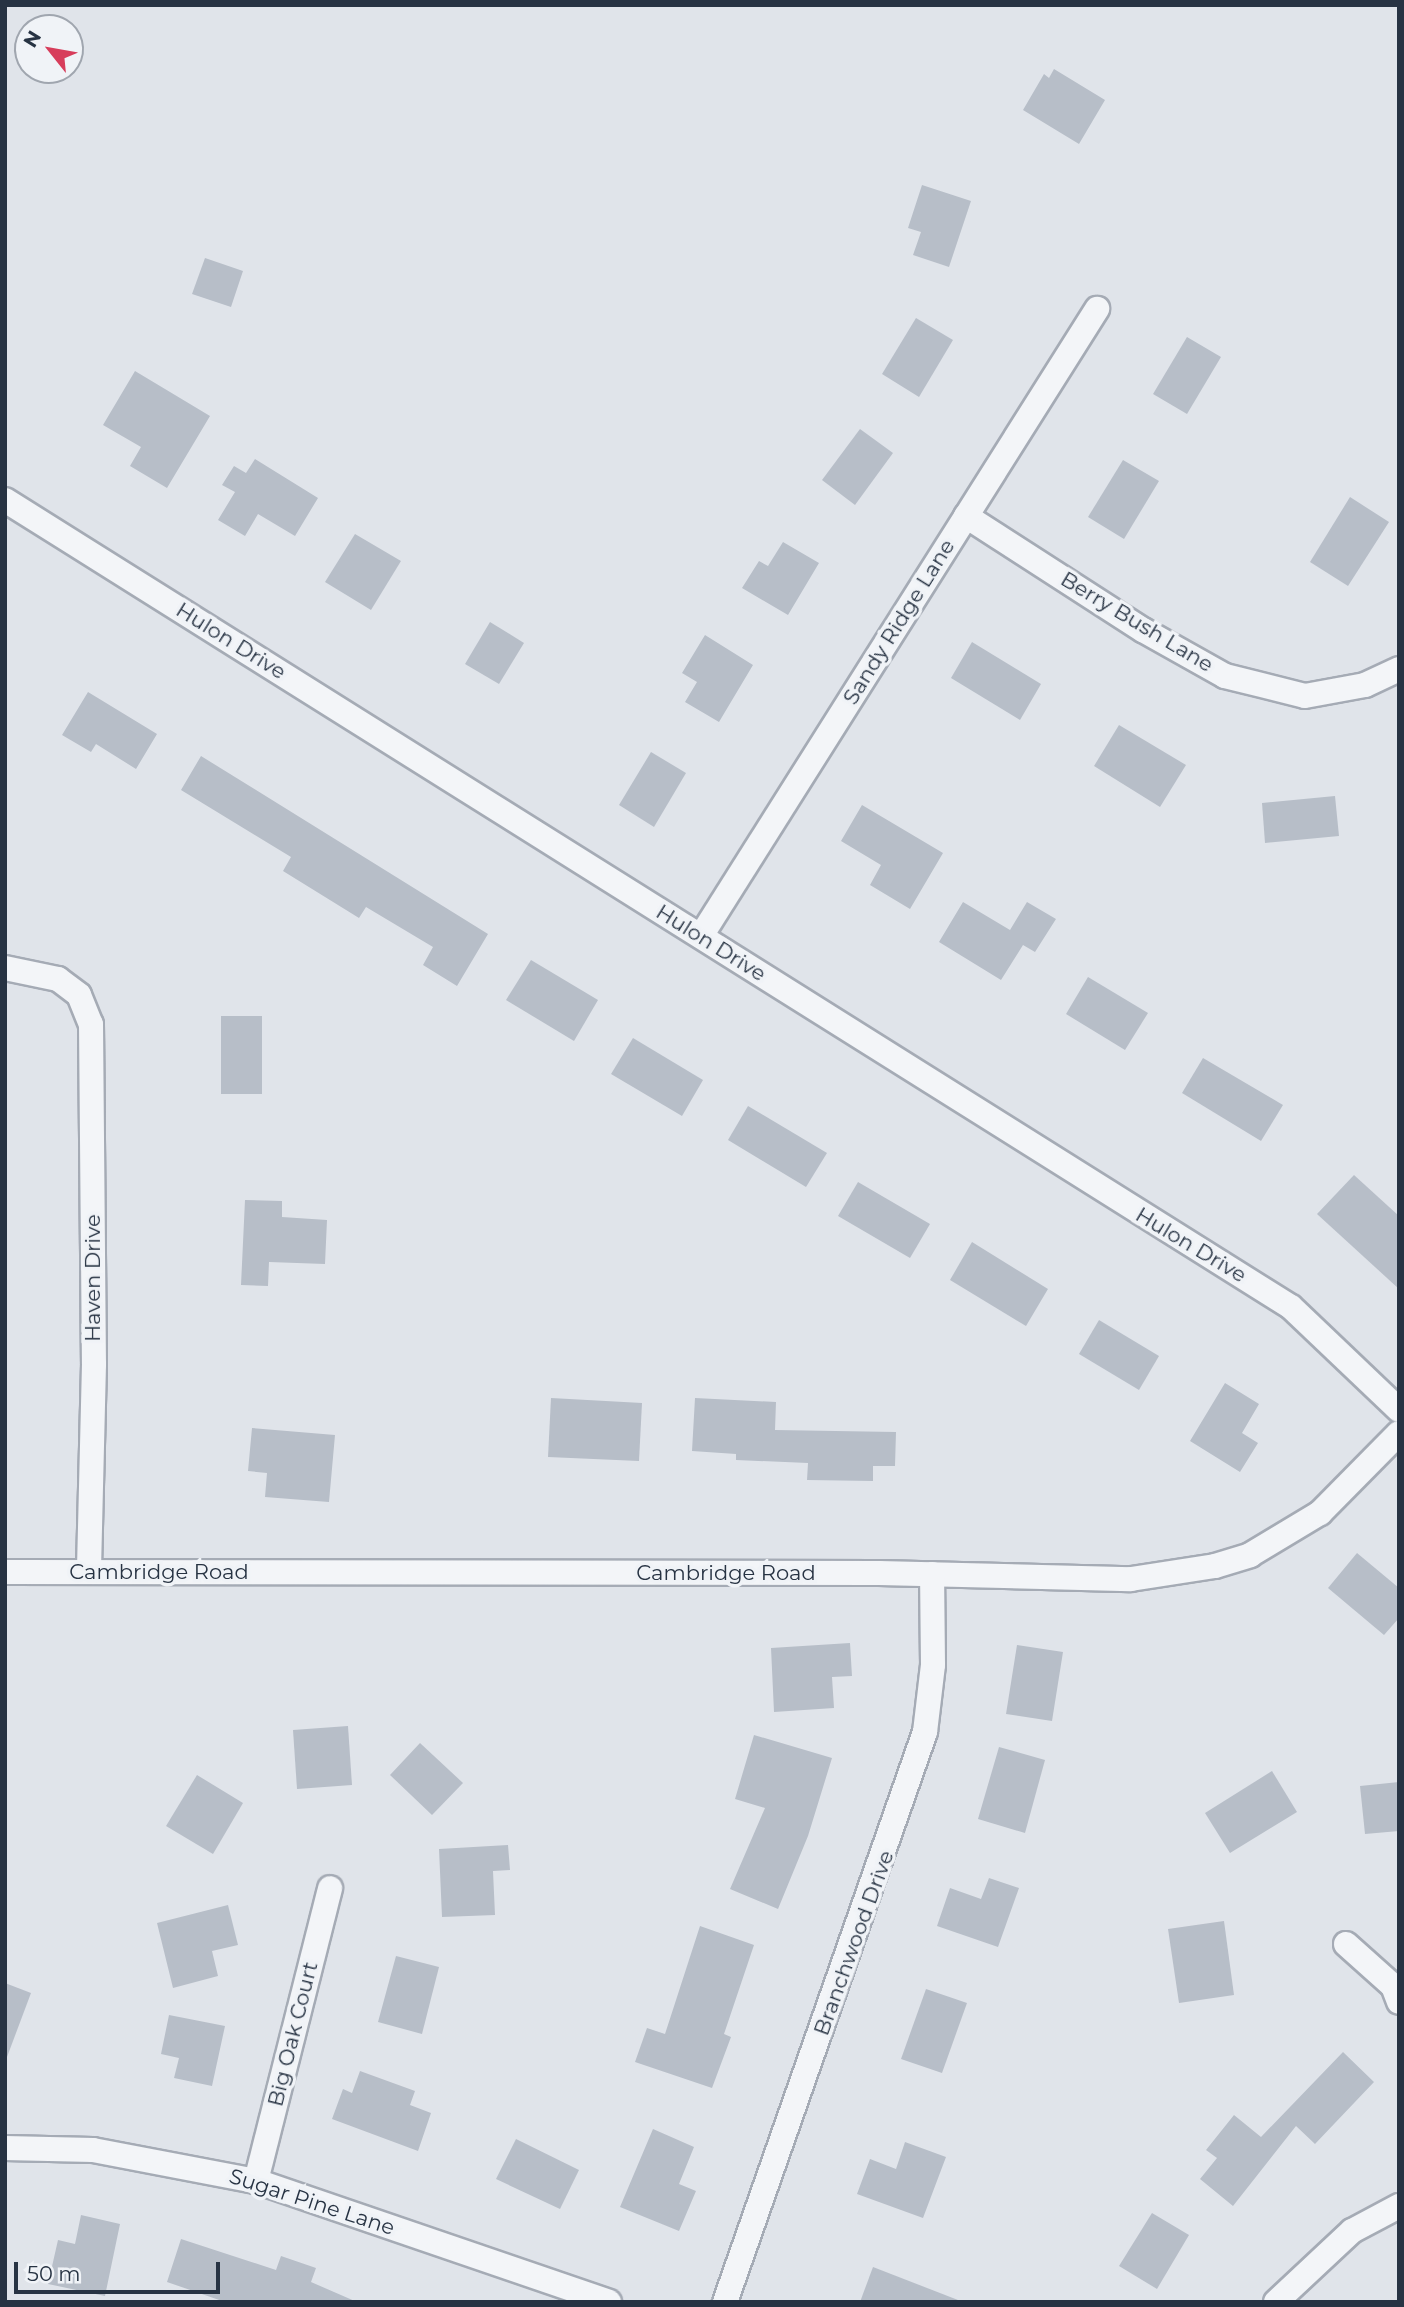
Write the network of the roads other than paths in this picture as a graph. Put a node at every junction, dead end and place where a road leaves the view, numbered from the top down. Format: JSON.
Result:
{"nodes":[{"id":1,"x":1097,"y":309,"type":"dead end"},
{"id":2,"x":5,"y":500,"type":"edge"},
{"id":3,"x":966,"y":516,"type":"junction"},
{"id":4,"x":1399,"y":669,"type":"edge"},
{"id":5,"x":701,"y":936,"type":"junction"},
{"id":6,"x":5,"y":968,"type":"edge"},
{"id":7,"x":1399,"y":1409,"type":"edge"},
{"id":8,"x":1399,"y":1433,"type":"edge"},
{"id":9,"x":5,"y":1572,"type":"edge"},
{"id":10,"x":89,"y":1572,"type":"junction"},
{"id":11,"x":932,"y":1574,"type":"junction"},
{"id":12,"x":330,"y":1888,"type":"dead end"},
{"id":13,"x":1346,"y":1944,"type":"dead end"},
{"id":14,"x":1399,"y":2002,"type":"edge"},
{"id":15,"x":5,"y":2148,"type":"edge"},
{"id":16,"x":257,"y":2181,"type":"junction"},
{"id":17,"x":1399,"y":2206,"type":"edge"},
{"id":18,"x":609,"y":2302,"type":"edge"},
{"id":19,"x":725,"y":2302,"type":"edge"},
{"id":20,"x":1276,"y":2302,"type":"edge"}],
"edges":[{"from":1,"to":3,"type":"street","name":"Sandy Ridge Lane"},
{"from":2,"to":5,"type":"street","name":"Hulon Drive"},
{"from":3,"to":4,"type":"street","name":"Berry Bush Lane"},
{"from":3,"to":5,"type":"street","name":"Sandy Ridge Lane"},
{"from":5,"to":7,"type":"street","name":"Hulon Drive"},
{"from":6,"to":10,"type":"street","name":"Haven Drive"},
{"from":8,"to":11,"type":"street","name":"Cambridge Road"},
{"from":9,"to":10,"type":"street","name":"Cambridge Road"},
{"from":10,"to":11,"type":"street","name":"Cambridge Road"},
{"from":11,"to":19,"type":"street","name":"Branchwood Drive"},
{"from":12,"to":16,"type":"street","name":"Big Oak Court"},
{"from":13,"to":14,"type":"street"},
{"from":15,"to":16,"type":"street","name":"Sugar Pine Lane"},
{"from":16,"to":18,"type":"street","name":"Sugar Pine Lane"},
{"from":17,"to":20,"type":"street"}]}
